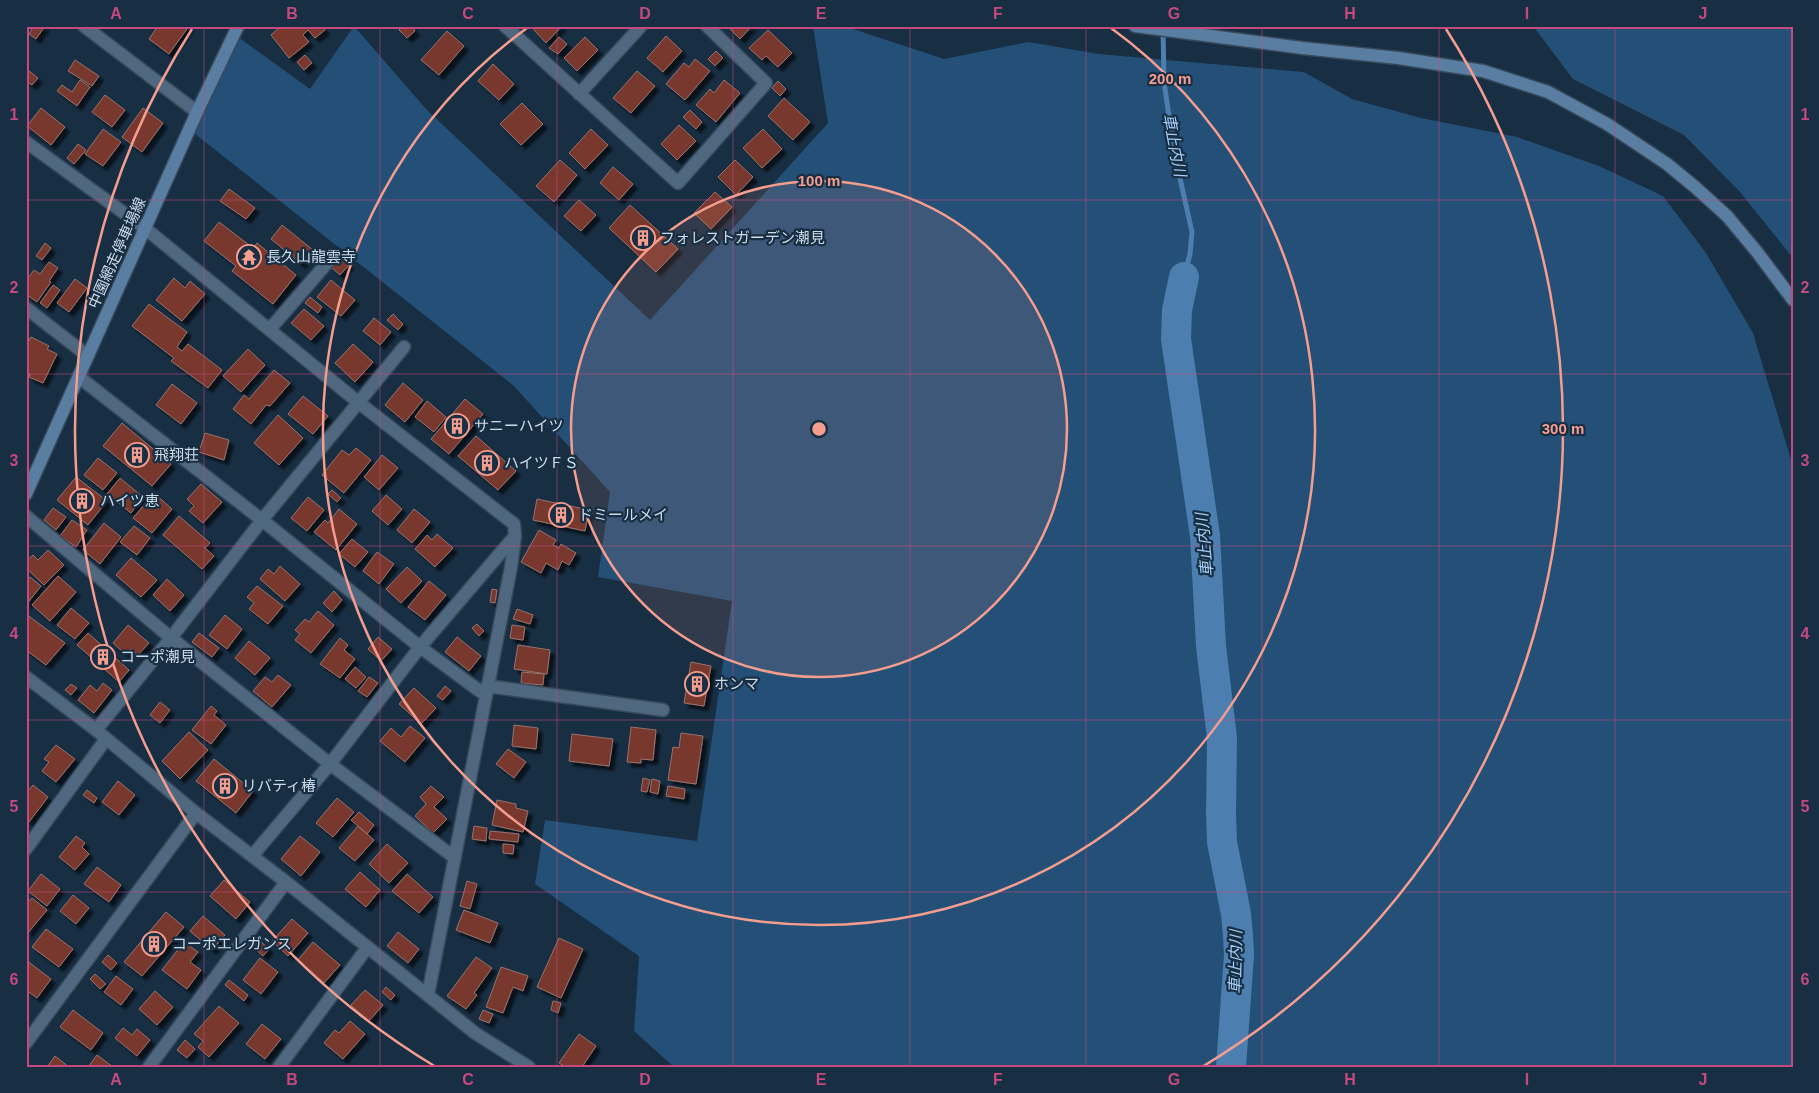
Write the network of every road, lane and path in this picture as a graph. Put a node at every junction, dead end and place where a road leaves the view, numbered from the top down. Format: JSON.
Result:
{"nodes":[{"id":1,"x":84,"y":26,"type":"edge"},
{"id":2,"x":238,"y":26,"type":"edge"},
{"id":3,"x":505,"y":26,"type":"edge"},
{"id":4,"x":641,"y":26,"type":"edge"},
{"id":5,"x":707,"y":26,"type":"edge"},
{"id":6,"x":1135,"y":26,"type":"edge"},
{"id":7,"x":579,"y":94,"type":"junction"},
{"id":8,"x":197,"y":112,"type":"junction"},
{"id":9,"x":26,"y":142,"type":"edge"},
{"id":10,"x":146,"y":229,"type":"junction"},
{"id":11,"x":333,"y":256,"type":"dead end"},
{"id":12,"x":1793,"y":300,"type":"edge"},
{"id":13,"x":26,"y":308,"type":"edge"},
{"id":14,"x":270,"y":329,"type":"junction"},
{"id":15,"x":404,"y":346,"type":"dead end"},
{"id":16,"x":88,"y":356,"type":"junction"},
{"id":17,"x":78,"y":377,"type":"junction"},
{"id":18,"x":358,"y":402,"type":"junction"},
{"id":19,"x":26,"y":494,"type":"edge"},
{"id":20,"x":26,"y":516,"type":"edge"},
{"id":21,"x":262,"y":520,"type":"junction"},
{"id":22,"x":515,"y":536,"type":"junction"},
{"id":23,"x":171,"y":638,"type":"junction"},
{"id":24,"x":420,"y":648,"type":"junction"},
{"id":25,"x":26,"y":677,"type":"edge"},
{"id":26,"x":486,"y":691,"type":"junction"},
{"id":27,"x":663,"y":710,"type":"dead end"},
{"id":28,"x":96,"y":730,"type":"junction"},
{"id":29,"x":106,"y":739,"type":"junction"},
{"id":30,"x":330,"y":764,"type":"junction"},
{"id":31,"x":196,"y":813,"type":"junction"},
{"id":32,"x":26,"y":849,"type":"edge"},
{"id":33,"x":252,"y":856,"type":"junction"},
{"id":34,"x":455,"y":858,"type":"junction"},
{"id":35,"x":286,"y":882,"type":"junction"},
{"id":36,"x":367,"y":948,"type":"junction"},
{"id":37,"x":428,"y":995,"type":"junction"},
{"id":38,"x":26,"y":1043,"type":"edge"},
{"id":39,"x":149,"y":1067,"type":"edge"},
{"id":40,"x":279,"y":1067,"type":"edge"},
{"id":41,"x":529,"y":1067,"type":"edge"}],
"edges":[{"from":1,"to":8,"type":"street"},
{"from":2,"to":8,"type":"street","name":"中園網走停車場線"},
{"from":3,"to":7,"type":"street"},
{"from":4,"to":7,"type":"street"},
{"from":5,"to":7,"type":"street"},
{"from":6,"to":12,"type":"street"},
{"from":8,"to":10,"type":"street","name":"中園網走停車場線"},
{"from":9,"to":10,"type":"street"},
{"from":10,"to":14,"type":"street"},
{"from":10,"to":16,"type":"street","name":"中園網走停車場線"},
{"from":11,"to":14,"type":"street"},
{"from":13,"to":16,"type":"street"},
{"from":14,"to":18,"type":"street"},
{"from":15,"to":18,"type":"street"},
{"from":16,"to":17,"type":"street","name":"中園網走停車場線"},
{"from":17,"to":19,"type":"street","name":"中園網走停車場線"},
{"from":17,"to":21,"type":"street"},
{"from":18,"to":21,"type":"street"},
{"from":18,"to":22,"type":"street"},
{"from":20,"to":23,"type":"street"},
{"from":21,"to":23,"type":"street"},
{"from":21,"to":24,"type":"street"},
{"from":22,"to":24,"type":"street"},
{"from":22,"to":26,"type":"street"},
{"from":23,"to":28,"type":"street"},
{"from":23,"to":30,"type":"street"},
{"from":24,"to":26,"type":"street"},
{"from":24,"to":30,"type":"street"},
{"from":25,"to":28,"type":"street"},
{"from":26,"to":27,"type":"street"},
{"from":26,"to":34,"type":"street"},
{"from":28,"to":29,"type":"street"},
{"from":29,"to":31,"type":"street"},
{"from":29,"to":32,"type":"street"},
{"from":30,"to":33,"type":"street"},
{"from":30,"to":34,"type":"street"},
{"from":31,"to":33,"type":"street"},
{"from":31,"to":38,"type":"street"},
{"from":33,"to":35,"type":"street"},
{"from":34,"to":37,"type":"street"},
{"from":35,"to":36,"type":"street"},
{"from":35,"to":39,"type":"street"},
{"from":36,"to":37,"type":"street"},
{"from":36,"to":40,"type":"street"},
{"from":37,"to":41,"type":"street"}]}
